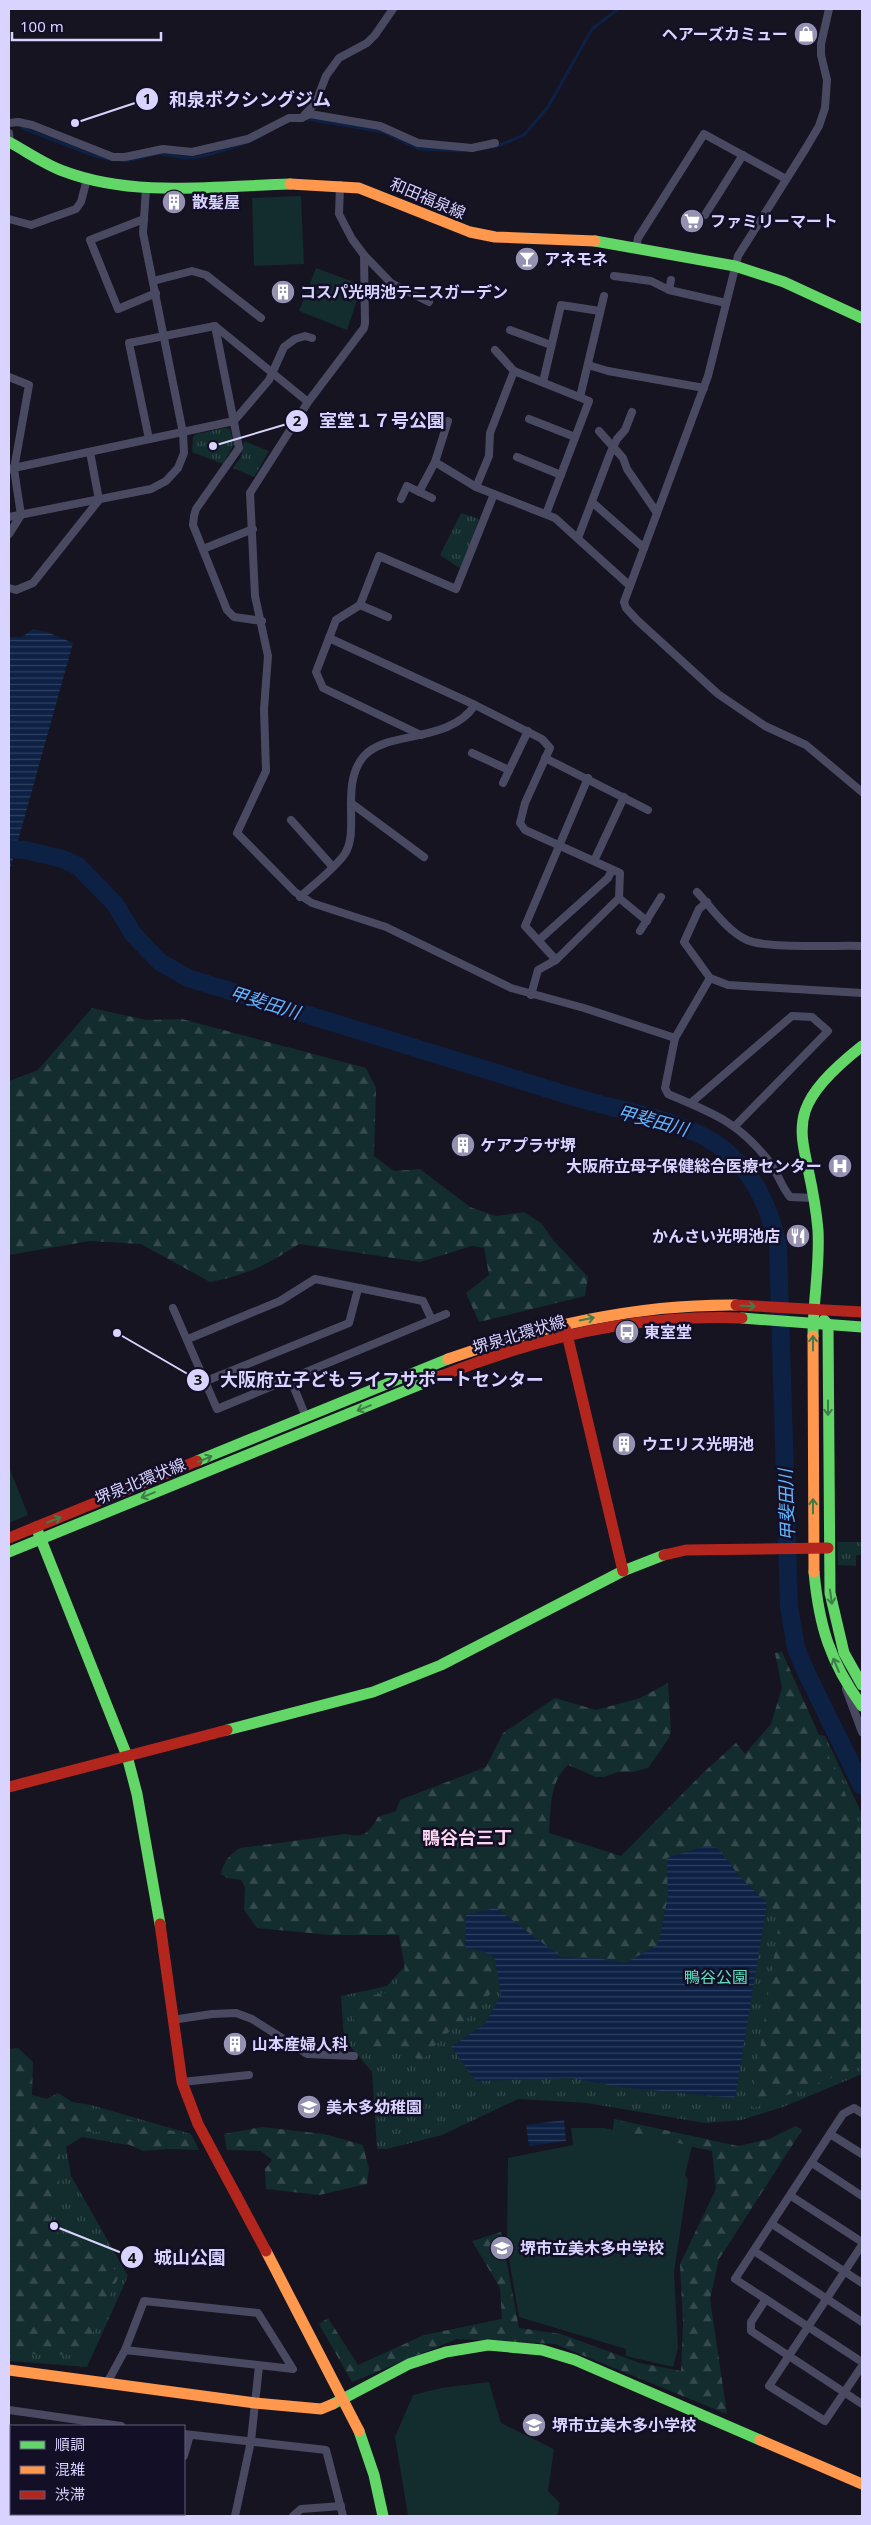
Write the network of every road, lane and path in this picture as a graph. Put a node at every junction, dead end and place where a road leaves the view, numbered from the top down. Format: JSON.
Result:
{"nodes":[{"id":1,"x":393,"y":9,"type":"edge"},
{"id":2,"x":829,"y":9,"type":"edge"},
{"id":3,"x":302,"y":118,"type":"junction"},
{"id":4,"x":9,"y":123,"type":"edge"},
{"id":5,"x":9,"y":139,"type":"edge"},
{"id":6,"x":494,"y":143,"type":"dead end"},
{"id":7,"x":743,"y":155,"type":"junction"},
{"id":8,"x":786,"y":178,"type":"junction"},
{"id":9,"x":87,"y":179,"type":"junction"},
{"id":10,"x":340,"y":185,"type":"junction"},
{"id":11,"x":146,"y":188,"type":"junction"},
{"id":12,"x":718,"y":195,"type":"junction"},
{"id":13,"x":726,"y":201,"type":"dead end"},
{"id":14,"x":705,"y":215,"type":"dead end"},
{"id":15,"x":9,"y":219,"type":"edge"},
{"id":16,"x":144,"y":219,"type":"junction"},
{"id":17,"x":636,"y":247,"type":"junction"},
{"id":18,"x":364,"y":255,"type":"junction"},
{"id":19,"x":735,"y":266,"type":"junction"},
{"id":20,"x":624,"y":268,"type":"dead end"},
{"id":21,"x":614,"y":276,"type":"dead end"},
{"id":22,"x":623,"y":277,"type":"junction"},
{"id":23,"x":671,"y":280,"type":"dead end"},
{"id":24,"x":153,"y":281,"type":"junction"},
{"id":25,"x":669,"y":290,"type":"junction"},
{"id":26,"x":156,"y":293,"type":"junction"},
{"id":27,"x":604,"y":296,"type":"dead end"},
{"id":28,"x":429,"y":302,"type":"dead end"},
{"id":29,"x":726,"y":303,"type":"junction"},
{"id":30,"x":600,"y":310,"type":"junction"},
{"id":31,"x":262,"y":318,"type":"dead end"},
{"id":32,"x":862,"y":318,"type":"edge"},
{"id":33,"x":215,"y":326,"type":"junction"},
{"id":34,"x":510,"y":330,"type":"dead end"},
{"id":35,"x":164,"y":335,"type":"junction"},
{"id":36,"x":312,"y":338,"type":"dead end"},
{"id":37,"x":552,"y":345,"type":"junction"},
{"id":38,"x":495,"y":350,"type":"dead end"},
{"id":39,"x":588,"y":364,"type":"junction"},
{"id":40,"x":514,"y":371,"type":"junction"},
{"id":41,"x":273,"y":372,"type":"junction"},
{"id":42,"x":9,"y":377,"type":"edge"},
{"id":43,"x":543,"y":382,"type":"junction"},
{"id":44,"x":704,"y":388,"type":"junction"},
{"id":45,"x":580,"y":397,"type":"junction"},
{"id":46,"x":308,"y":402,"type":"junction"},
{"id":47,"x":632,"y":412,"type":"dead end"},
{"id":48,"x":529,"y":419,"type":"dead end"},
{"id":49,"x":234,"y":421,"type":"junction"},
{"id":50,"x":448,"y":421,"type":"dead end"},
{"id":51,"x":436,"y":429,"type":"dead end"},
{"id":52,"x":599,"y":431,"type":"dead end"},
{"id":53,"x":444,"y":432,"type":"junction"},
{"id":54,"x":183,"y":433,"type":"junction"},
{"id":55,"x":575,"y":437,"type":"junction"},
{"id":56,"x":149,"y":439,"type":"junction"},
{"id":57,"x":613,"y":446,"type":"junction"},
{"id":58,"x":90,"y":452,"type":"junction"},
{"id":59,"x":517,"y":457,"type":"dead end"},
{"id":60,"x":436,"y":462,"type":"junction"},
{"id":61,"x":11,"y":469,"type":"edge"},
{"id":62,"x":561,"y":475,"type":"junction"},
{"id":63,"x":476,"y":487,"type":"junction"},
{"id":64,"x":419,"y":492,"type":"junction"},
{"id":65,"x":494,"y":494,"type":"junction"},
{"id":66,"x":432,"y":498,"type":"dead end"},
{"id":67,"x":401,"y":499,"type":"dead end"},
{"id":68,"x":99,"y":500,"type":"junction"},
{"id":69,"x":592,"y":502,"type":"junction"},
{"id":70,"x":657,"y":513,"type":"junction"},
{"id":71,"x":546,"y":514,"type":"junction"},
{"id":72,"x":22,"y":515,"type":"junction"},
{"id":73,"x":9,"y":517,"type":"edge"},
{"id":74,"x":253,"y":528,"type":"junction"},
{"id":75,"x":9,"y":534,"type":"edge"},
{"id":76,"x":578,"y":538,"type":"junction"},
{"id":77,"x":644,"y":548,"type":"junction"},
{"id":78,"x":203,"y":549,"type":"junction"},
{"id":79,"x":630,"y":586,"type":"junction"},
{"id":80,"x":9,"y":588,"type":"edge"},
{"id":81,"x":360,"y":605,"type":"junction"},
{"id":82,"x":388,"y":617,"type":"dead end"},
{"id":83,"x":262,"y":621,"type":"junction"},
{"id":84,"x":329,"y":638,"type":"junction"},
{"id":85,"x":475,"y":705,"type":"junction"},
{"id":86,"x":528,"y":731,"type":"junction"},
{"id":87,"x":421,"y":735,"type":"junction"},
{"id":88,"x":472,"y":753,"type":"dead end"},
{"id":89,"x":545,"y":758,"type":"junction"},
{"id":90,"x":509,"y":770,"type":"junction"},
{"id":91,"x":588,"y":778,"type":"junction"},
{"id":92,"x":503,"y":784,"type":"dead end"},
{"id":93,"x":862,"y":792,"type":"edge"},
{"id":94,"x":624,"y":797,"type":"junction"},
{"id":95,"x":351,"y":803,"type":"junction"},
{"id":96,"x":648,"y":810,"type":"dead end"},
{"id":97,"x":291,"y":820,"type":"dead end"},
{"id":98,"x":560,"y":846,"type":"junction"},
{"id":99,"x":424,"y":857,"type":"dead end"},
{"id":100,"x":594,"y":861,"type":"junction"},
{"id":101,"x":332,"y":866,"type":"junction"},
{"id":102,"x":612,"y":870,"type":"junction"},
{"id":103,"x":697,"y":892,"type":"dead end"},
{"id":104,"x":300,"y":897,"type":"junction"},
{"id":105,"x":662,"y":897,"type":"dead end"},
{"id":106,"x":620,"y":898,"type":"junction"},
{"id":107,"x":706,"y":902,"type":"junction"},
{"id":108,"x":647,"y":920,"type":"junction"},
{"id":109,"x":640,"y":931,"type":"dead end"},
{"id":110,"x":539,"y":940,"type":"junction"},
{"id":111,"x":862,"y":946,"type":"edge"},
{"id":112,"x":556,"y":960,"type":"junction"},
{"id":113,"x":710,"y":978,"type":"junction"},
{"id":114,"x":862,"y":993,"type":"edge"},
{"id":115,"x":531,"y":995,"type":"junction"},
{"id":116,"x":675,"y":1038,"type":"junction"},
{"id":117,"x":862,"y":1046,"type":"edge"},
{"id":118,"x":692,"y":1102,"type":"junction"},
{"id":119,"x":735,"y":1126,"type":"junction"},
{"id":120,"x":814,"y":1198,"type":"junction"},
{"id":121,"x":358,"y":1289,"type":"junction"},
{"id":122,"x":173,"y":1308,"type":"dead end"},
{"id":123,"x":816,"y":1308,"type":"junction"},
{"id":124,"x":862,"y":1312,"type":"edge"},
{"id":125,"x":446,"y":1314,"type":"dead end"},
{"id":126,"x":431,"y":1318,"type":"junction"},
{"id":127,"x":814,"y":1322,"type":"junction"},
{"id":128,"x":565,"y":1323,"type":"junction"},
{"id":129,"x":828,"y":1325,"type":"junction"},
{"id":130,"x":862,"y":1327,"type":"edge"},
{"id":131,"x":568,"y":1336,"type":"junction"},
{"id":132,"x":188,"y":1339,"type":"junction"},
{"id":133,"x":290,"y":1378,"type":"junction"},
{"id":134,"x":206,"y":1382,"type":"junction"},
{"id":135,"x":306,"y":1417,"type":"junction"},
{"id":136,"x":36,"y":1527,"type":"junction"},
{"id":137,"x":9,"y":1538,"type":"edge"},
{"id":138,"x":41,"y":1539,"type":"junction"},
{"id":139,"x":808,"y":1548,"type":"junction"},
{"id":140,"x":828,"y":1548,"type":"junction"},
{"id":141,"x":9,"y":1552,"type":"edge"},
{"id":142,"x":623,"y":1571,"type":"junction"},
{"id":143,"x":844,"y":1684,"type":"junction"},
{"id":144,"x":862,"y":1685,"type":"edge"},
{"id":145,"x":862,"y":1706,"type":"edge"},
{"id":146,"x":862,"y":1732,"type":"edge"},
{"id":147,"x":127,"y":1756,"type":"junction"},
{"id":148,"x":9,"y":1788,"type":"edge"},
{"id":149,"x":172,"y":2020,"type":"junction"},
{"id":150,"x":354,"y":2056,"type":"dead end"},
{"id":151,"x":249,"y":2075,"type":"dead end"},
{"id":152,"x":182,"y":2082,"type":"junction"},
{"id":153,"x":862,"y":2113,"type":"edge"},
{"id":154,"x":830,"y":2134,"type":"junction"},
{"id":155,"x":862,"y":2154,"type":"edge"},
{"id":156,"x":812,"y":2163,"type":"junction"},
{"id":157,"x":791,"y":2196,"type":"junction"},
{"id":158,"x":862,"y":2196,"type":"edge"},
{"id":159,"x":772,"y":2224,"type":"junction"},
{"id":160,"x":861,"y":2240,"type":"edge"},
{"id":161,"x":754,"y":2251,"type":"junction"},
{"id":162,"x":844,"y":2272,"type":"junction"},
{"id":163,"x":862,"y":2283,"type":"edge"},
{"id":164,"x":766,"y":2299,"type":"junction"},
{"id":165,"x":826,"y":2299,"type":"junction"},
{"id":166,"x":862,"y":2322,"type":"edge"},
{"id":167,"x":808,"y":2326,"type":"junction"},
{"id":168,"x":125,"y":2350,"type":"junction"},
{"id":169,"x":789,"y":2356,"type":"junction"},
{"id":170,"x":862,"y":2362,"type":"edge"},
{"id":171,"x":259,"y":2366,"type":"junction"},
{"id":172,"x":862,"y":2366,"type":"edge"},
{"id":173,"x":9,"y":2370,"type":"edge"},
{"id":174,"x":107,"y":2383,"type":"junction"},
{"id":175,"x":844,"y":2393,"type":"junction"},
{"id":176,"x":345,"y":2399,"type":"junction"},
{"id":177,"x":255,"y":2403,"type":"junction"},
{"id":178,"x":862,"y":2404,"type":"edge"},
{"id":179,"x":9,"y":2410,"type":"edge"},
{"id":180,"x":58,"y":2417,"type":"junction"},
{"id":181,"x":55,"y":2425,"type":"edge"},
{"id":182,"x":114,"y":2425,"type":"edge"},
{"id":183,"x":187,"y":2434,"type":"edge"},
{"id":184,"x":251,"y":2441,"type":"junction"},
{"id":185,"x":185,"y":2449,"type":"edge"},
{"id":186,"x":862,"y":2484,"type":"edge"},
{"id":187,"x":341,"y":2506,"type":"junction"},
{"id":188,"x":235,"y":2516,"type":"edge"},
{"id":189,"x":292,"y":2516,"type":"edge"},
{"id":190,"x":343,"y":2516,"type":"edge"},
{"id":191,"x":383,"y":2516,"type":"edge"}],
"edges":[{"from":1,"to":3,"type":"street"},
{"from":2,"to":8,"type":"street"},
{"from":3,"to":4,"type":"street"},
{"from":3,"to":6,"type":"street"},
{"from":5,"to":9,"type":"street","name":"和田福泉線"},
{"from":7,"to":8,"type":"street"},
{"from":7,"to":12,"type":"street"},
{"from":7,"to":17,"type":"street"},
{"from":8,"to":19,"type":"street"},
{"from":9,"to":11,"type":"street","name":"和田福泉線"},
{"from":9,"to":15,"type":"street"},
{"from":10,"to":11,"type":"street","name":"和田福泉線"},
{"from":10,"to":17,"type":"street","name":"和田福泉線"},
{"from":10,"to":18,"type":"street"},
{"from":11,"to":16,"type":"street"},
{"from":12,"to":13,"type":"street"},
{"from":12,"to":14,"type":"street"},
{"from":16,"to":24,"type":"street"},
{"from":16,"to":26,"type":"street"},
{"from":17,"to":19,"type":"street","name":"和田福泉線"},
{"from":18,"to":28,"type":"street"},
{"from":18,"to":46,"type":"street"},
{"from":19,"to":29,"type":"street"},
{"from":19,"to":32,"type":"street","name":"和田福泉線"},
{"from":20,"to":22,"type":"street"},
{"from":21,"to":22,"type":"street"},
{"from":22,"to":25,"type":"street"},
{"from":23,"to":25,"type":"street"},
{"from":24,"to":26,"type":"street"},
{"from":24,"to":31,"type":"street"},
{"from":25,"to":29,"type":"street"},
{"from":26,"to":35,"type":"street"},
{"from":27,"to":30,"type":"street"},
{"from":29,"to":44,"type":"street"},
{"from":30,"to":37,"type":"street"},
{"from":30,"to":39,"type":"street"},
{"from":33,"to":35,"type":"street"},
{"from":33,"to":41,"type":"street"},
{"from":33,"to":49,"type":"street"},
{"from":34,"to":37,"type":"street"},
{"from":35,"to":54,"type":"street"},
{"from":35,"to":56,"type":"street"},
{"from":36,"to":41,"type":"street"},
{"from":37,"to":43,"type":"street"},
{"from":38,"to":40,"type":"street"},
{"from":39,"to":44,"type":"street"},
{"from":39,"to":45,"type":"street"},
{"from":40,"to":43,"type":"street"},
{"from":40,"to":63,"type":"street"},
{"from":41,"to":46,"type":"street"},
{"from":41,"to":49,"type":"street"},
{"from":42,"to":61,"type":"street"},
{"from":43,"to":45,"type":"street"},
{"from":44,"to":70,"type":"street"},
{"from":45,"to":55,"type":"street"},
{"from":46,"to":74,"type":"street"},
{"from":47,"to":57,"type":"street"},
{"from":48,"to":55,"type":"street"},
{"from":49,"to":54,"type":"street"},
{"from":49,"to":78,"type":"street"},
{"from":50,"to":53,"type":"street"},
{"from":51,"to":53,"type":"street"},
{"from":52,"to":57,"type":"street"},
{"from":53,"to":60,"type":"street"},
{"from":54,"to":56,"type":"street"},
{"from":54,"to":68,"type":"street"},
{"from":55,"to":62,"type":"street"},
{"from":56,"to":58,"type":"street"},
{"from":57,"to":69,"type":"street"},
{"from":57,"to":70,"type":"street"},
{"from":58,"to":61,"type":"street"},
{"from":58,"to":68,"type":"street"},
{"from":59,"to":62,"type":"street"},
{"from":60,"to":63,"type":"street"},
{"from":60,"to":64,"type":"street"},
{"from":61,"to":72,"type":"street"},
{"from":62,"to":71,"type":"street"},
{"from":63,"to":65,"type":"street"},
{"from":64,"to":66,"type":"street"},
{"from":64,"to":67,"type":"street"},
{"from":65,"to":71,"type":"street"},
{"from":65,"to":81,"type":"street"},
{"from":68,"to":72,"type":"street"},
{"from":68,"to":80,"type":"street"},
{"from":69,"to":76,"type":"street"},
{"from":69,"to":77,"type":"street"},
{"from":70,"to":77,"type":"street"},
{"from":71,"to":76,"type":"street"},
{"from":72,"to":73,"type":"street"},
{"from":72,"to":75,"type":"street"},
{"from":74,"to":78,"type":"street"},
{"from":74,"to":83,"type":"street"},
{"from":76,"to":79,"type":"street"},
{"from":77,"to":79,"type":"street"},
{"from":78,"to":83,"type":"street"},
{"from":79,"to":93,"type":"street"},
{"from":81,"to":82,"type":"street"},
{"from":81,"to":84,"type":"street"},
{"from":83,"to":104,"type":"street"},
{"from":84,"to":85,"type":"street"},
{"from":84,"to":87,"type":"street"},
{"from":85,"to":86,"type":"street"},
{"from":85,"to":87,"type":"street"},
{"from":86,"to":89,"type":"street"},
{"from":86,"to":90,"type":"street"},
{"from":87,"to":95,"type":"street"},
{"from":88,"to":90,"type":"street"},
{"from":89,"to":91,"type":"street"},
{"from":89,"to":98,"type":"street"},
{"from":90,"to":92,"type":"street"},
{"from":91,"to":94,"type":"street"},
{"from":91,"to":98,"type":"street"},
{"from":94,"to":96,"type":"street"},
{"from":94,"to":100,"type":"street"},
{"from":95,"to":99,"type":"street"},
{"from":95,"to":101,"type":"street"},
{"from":97,"to":101,"type":"street"},
{"from":98,"to":100,"type":"street"},
{"from":98,"to":110,"type":"street"},
{"from":100,"to":102,"type":"street"},
{"from":101,"to":104,"type":"street"},
{"from":102,"to":106,"type":"street"},
{"from":102,"to":110,"type":"street"},
{"from":103,"to":107,"type":"street"},
{"from":104,"to":115,"type":"street"},
{"from":105,"to":108,"type":"street"},
{"from":106,"to":108,"type":"street"},
{"from":106,"to":112,"type":"street"},
{"from":107,"to":111,"type":"street"},
{"from":107,"to":113,"type":"street"},
{"from":108,"to":109,"type":"street"},
{"from":110,"to":112,"type":"street"},
{"from":112,"to":115,"type":"street"},
{"from":113,"to":114,"type":"street"},
{"from":113,"to":116,"type":"street"},
{"from":115,"to":116,"type":"street"},
{"from":116,"to":118,"type":"street"},
{"from":117,"to":120,"type":"street"},
{"from":118,"to":119,"type":"street"},
{"from":118,"to":119,"type":"street"},
{"from":119,"to":120,"type":"street"},
{"from":120,"to":123,"type":"street"},
{"from":121,"to":126,"type":"street"},
{"from":121,"to":132,"type":"street"},
{"from":121,"to":134,"type":"street"},
{"from":122,"to":132,"type":"street"},
{"from":123,"to":124,"type":"street","name":"堺泉北環状線"},
{"from":123,"to":127,"type":"street"},
{"from":128,"to":123,"type":"street","name":"堺泉北環状線","one_way":true},
{"from":123,"to":129,"type":"street"},
{"from":125,"to":126,"type":"street"},
{"from":126,"to":133,"type":"street"},
{"from":127,"to":129,"type":"street","name":"堺泉北環状線"},
{"from":127,"to":131,"type":"street","name":"堺泉北環状線"},
{"from":139,"to":127,"type":"street","one_way":true},
{"from":128,"to":131,"type":"street"},
{"from":128,"to":135,"type":"street","name":"堺泉北環状線"},
{"from":129,"to":130,"type":"street","name":"堺泉北環状線"},
{"from":129,"to":140,"type":"street","one_way":true},
{"from":131,"to":138,"type":"street","name":"堺泉北環状線","one_way":true},
{"from":131,"to":142,"type":"street"},
{"from":132,"to":134,"type":"street"},
{"from":133,"to":134,"type":"street"},
{"from":133,"to":135,"type":"street"},
{"from":136,"to":135,"type":"street","name":"堺泉北環状線","one_way":true},
{"from":136,"to":137,"type":"street","name":"堺泉北環状線"},
{"from":136,"to":138,"type":"street"},
{"from":138,"to":141,"type":"street","name":"堺泉北環状線"},
{"from":138,"to":147,"type":"street"},
{"from":139,"to":140,"type":"street"},
{"from":139,"to":142,"type":"street"},
{"from":143,"to":139,"type":"street","one_way":true},
{"from":140,"to":144,"type":"street","one_way":true},
{"from":142,"to":147,"type":"street"},
{"from":143,"to":145,"type":"street"},
{"from":143,"to":146,"type":"street"},
{"from":147,"to":148,"type":"street"},
{"from":147,"to":149,"type":"street"},
{"from":149,"to":150,"type":"street"},
{"from":149,"to":152,"type":"street"},
{"from":151,"to":152,"type":"street"},
{"from":152,"to":176,"type":"street"},
{"from":153,"to":154,"type":"street"},
{"from":154,"to":155,"type":"street"},
{"from":154,"to":156,"type":"street"},
{"from":156,"to":157,"type":"street"},
{"from":156,"to":158,"type":"street"},
{"from":157,"to":159,"type":"street"},
{"from":157,"to":160,"type":"street"},
{"from":159,"to":161,"type":"street"},
{"from":159,"to":162,"type":"street"},
{"from":160,"to":162,"type":"street"},
{"from":161,"to":164,"type":"street"},
{"from":161,"to":165,"type":"street"},
{"from":162,"to":163,"type":"street"},
{"from":162,"to":165,"type":"street"},
{"from":164,"to":167,"type":"street"},
{"from":164,"to":169,"type":"street"},
{"from":165,"to":166,"type":"street"},
{"from":165,"to":167,"type":"street"},
{"from":167,"to":169,"type":"street"},
{"from":167,"to":170,"type":"street"},
{"from":168,"to":171,"type":"street"},
{"from":168,"to":171,"type":"street"},
{"from":168,"to":174,"type":"street"},
{"from":169,"to":175,"type":"street"},
{"from":169,"to":175,"type":"street"},
{"from":171,"to":177,"type":"street"},
{"from":172,"to":175,"type":"street"},
{"from":173,"to":174,"type":"street"},
{"from":174,"to":177,"type":"street"},
{"from":175,"to":178,"type":"street"},
{"from":176,"to":177,"type":"street"},
{"from":176,"to":186,"type":"street"},
{"from":176,"to":191,"type":"street"},
{"from":177,"to":184,"type":"street"},
{"from":179,"to":180,"type":"street"},
{"from":180,"to":181,"type":"street"},
{"from":180,"to":182,"type":"street"},
{"from":183,"to":184,"type":"street"},
{"from":183,"to":185,"type":"street"},
{"from":184,"to":187,"type":"street"},
{"from":184,"to":188,"type":"street"},
{"from":187,"to":189,"type":"street"},
{"from":187,"to":190,"type":"street"}]}
